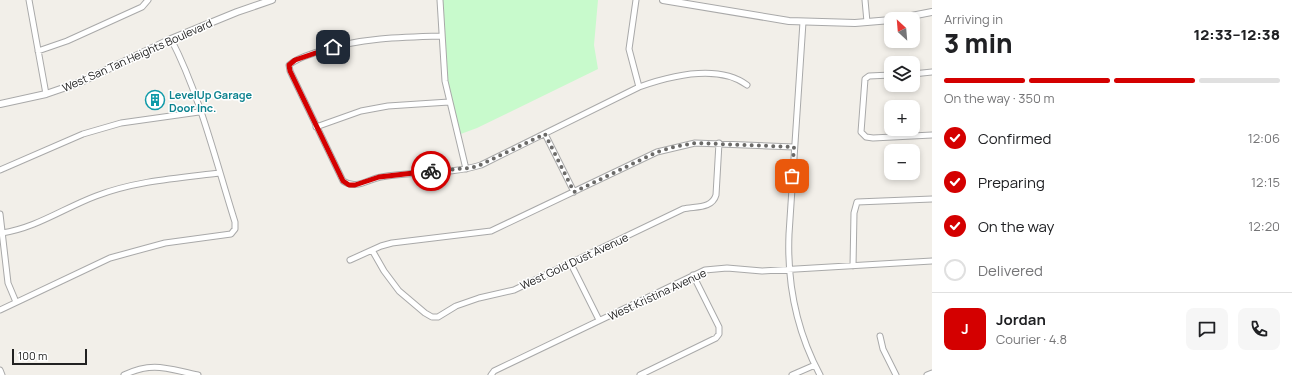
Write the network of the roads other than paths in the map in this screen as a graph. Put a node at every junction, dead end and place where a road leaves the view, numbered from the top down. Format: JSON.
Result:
{"nodes":[{"id":1,"x":29,"y":0,"type":"edge"},
{"id":2,"x":272,"y":0,"type":"edge"},
{"id":3,"x":440,"y":0,"type":"edge"},
{"id":4,"x":636,"y":0,"type":"edge"},
{"id":5,"x":663,"y":0,"type":"edge"},
{"id":6,"x":865,"y":0,"type":"edge"},
{"id":7,"x":148,"y":1,"type":"edge"},
{"id":8,"x":260,"y":2,"type":"edge"},
{"id":9,"x":932,"y":12,"type":"edge"},
{"id":10,"x":920,"y":14,"type":"edge"},
{"id":11,"x":884,"y":21,"type":"edge"},
{"id":12,"x":803,"y":22,"type":"junction"},
{"id":13,"x":867,"y":22,"type":"junction"},
{"id":14,"x":442,"y":36,"type":"junction"},
{"id":15,"x":171,"y":39,"type":"junction"},
{"id":16,"x":38,"y":51,"type":"junction"},
{"id":17,"x":932,"y":72,"type":"edge"},
{"id":18,"x":920,"y":73,"type":"edge"},
{"id":19,"x":884,"y":75,"type":"edge"},
{"id":20,"x":747,"y":85,"type":"dead end"},
{"id":21,"x":640,"y":87,"type":"junction"},
{"id":22,"x":46,"y":94,"type":"junction"},
{"id":23,"x":449,"y":102,"type":"junction"},
{"id":24,"x":0,"y":104,"type":"edge"},
{"id":25,"x":199,"y":112,"type":"junction"},
{"id":26,"x":316,"y":126,"type":"junction"},
{"id":27,"x":545,"y":134,"type":"junction"},
{"id":28,"x":932,"y":135,"type":"edge"},
{"id":29,"x":719,"y":143,"type":"junction"},
{"id":30,"x":794,"y":147,"type":"junction"},
{"id":31,"x":466,"y":169,"type":"junction"},
{"id":32,"x":0,"y":170,"type":"edge"},
{"id":33,"x":219,"y":173,"type":"junction"},
{"id":34,"x":574,"y":192,"type":"junction"},
{"id":35,"x":932,"y":199,"type":"edge"},
{"id":36,"x":0,"y":214,"type":"edge"},
{"id":37,"x":2,"y":233,"type":"junction"},
{"id":38,"x":372,"y":250,"type":"junction"},
{"id":39,"x":350,"y":260,"type":"dead end"},
{"id":40,"x":932,"y":261,"type":"edge"},
{"id":41,"x":571,"y":264,"type":"junction"},
{"id":42,"x":853,"y":266,"type":"junction"},
{"id":43,"x":788,"y":269,"type":"junction"},
{"id":44,"x":693,"y":275,"type":"junction"},
{"id":45,"x":16,"y":302,"type":"junction"},
{"id":46,"x":0,"y":310,"type":"edge"},
{"id":47,"x":599,"y":320,"type":"junction"},
{"id":48,"x":880,"y":336,"type":"dead end"},
{"id":49,"x":815,"y":365,"type":"junction"},
{"id":50,"x":0,"y":370,"type":"edge"},
{"id":51,"x":932,"y":372,"type":"edge"},
{"id":52,"x":2,"y":375,"type":"edge"},
{"id":53,"x":124,"y":375,"type":"edge"},
{"id":54,"x":198,"y":375,"type":"edge"},
{"id":55,"x":491,"y":375,"type":"edge"},
{"id":56,"x":640,"y":375,"type":"edge"},
{"id":57,"x":792,"y":375,"type":"edge"},
{"id":58,"x":820,"y":375,"type":"edge"},
{"id":59,"x":896,"y":375,"type":"edge"},
{"id":60,"x":927,"y":375,"type":"edge"}],
"edges":[{"from":1,"to":16,"type":"street"},
{"from":2,"to":8,"type":"street","name":"West San Tan Heights Boulevard"},
{"from":3,"to":14,"type":"street"},
{"from":4,"to":21,"type":"street"},
{"from":5,"to":12,"type":"street"},
{"from":6,"to":13,"type":"street"},
{"from":7,"to":16,"type":"street"},
{"from":8,"to":15,"type":"street","name":"West San Tan Heights Boulevard"},
{"from":9,"to":10,"type":"street"},
{"from":11,"to":13,"type":"street"},
{"from":12,"to":13,"type":"street"},
{"from":12,"to":30,"type":"street"},
{"from":14,"to":23,"type":"street"},
{"from":14,"to":26,"type":"street"},
{"from":15,"to":22,"type":"street","name":"West San Tan Heights Boulevard"},
{"from":15,"to":25,"type":"street"},
{"from":16,"to":22,"type":"street"},
{"from":17,"to":18,"type":"street"},
{"from":19,"to":28,"type":"street"},
{"from":20,"to":21,"type":"street"},
{"from":21,"to":27,"type":"street"},
{"from":22,"to":24,"type":"street","name":"West San Tan Heights Boulevard"},
{"from":23,"to":26,"type":"street"},
{"from":23,"to":31,"type":"street"},
{"from":25,"to":32,"type":"street"},
{"from":25,"to":33,"type":"street"},
{"from":26,"to":31,"type":"street"},
{"from":27,"to":31,"type":"street"},
{"from":27,"to":34,"type":"street"},
{"from":29,"to":30,"type":"street"},
{"from":29,"to":34,"type":"street"},
{"from":29,"to":41,"type":"street","name":"West Gold Dust Avenue"},
{"from":30,"to":43,"type":"street"},
{"from":33,"to":37,"type":"street"},
{"from":33,"to":45,"type":"street"},
{"from":34,"to":38,"type":"street"},
{"from":35,"to":42,"type":"street"},
{"from":36,"to":37,"type":"street"},
{"from":37,"to":45,"type":"street"},
{"from":38,"to":39,"type":"street"},
{"from":38,"to":41,"type":"street","name":"West Gold Dust Avenue"},
{"from":40,"to":42,"type":"street","name":"West Kristina Avenue"},
{"from":41,"to":47,"type":"street"},
{"from":42,"to":43,"type":"street","name":"West Kristina Avenue"},
{"from":43,"to":44,"type":"street","name":"West Kristina Avenue"},
{"from":43,"to":49,"type":"street"},
{"from":44,"to":47,"type":"street","name":"West Kristina Avenue"},
{"from":44,"to":56,"type":"street"},
{"from":45,"to":46,"type":"street"},
{"from":47,"to":55,"type":"street","name":"West Kristina Avenue"},
{"from":48,"to":59,"type":"street"},
{"from":49,"to":57,"type":"street"},
{"from":49,"to":58,"type":"street"},
{"from":50,"to":52,"type":"street"},
{"from":51,"to":60,"type":"street"},
{"from":53,"to":54,"type":"street"}]}
